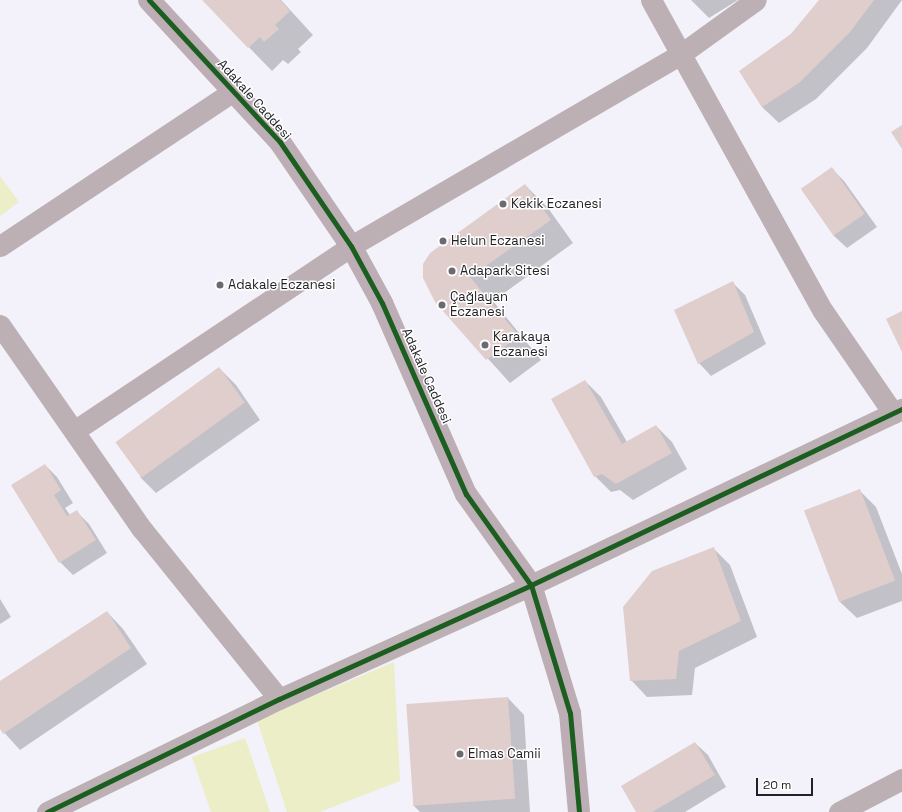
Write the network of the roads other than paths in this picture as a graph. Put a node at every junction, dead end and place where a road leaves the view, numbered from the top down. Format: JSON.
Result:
{"nodes":[{"id":1,"x":149,"y":0,"type":"edge"},
{"id":2,"x":651,"y":0,"type":"edge"},
{"id":3,"x":756,"y":0,"type":"edge"},
{"id":4,"x":681,"y":54,"type":"junction"},
{"id":5,"x":232,"y":92,"type":"junction"},
{"id":6,"x":0,"y":246,"type":"edge"},
{"id":7,"x":352,"y":246,"type":"junction"},
{"id":8,"x":0,"y":324,"type":"edge"},
{"id":9,"x":898,"y":411,"type":"edge"},
{"id":10,"x":74,"y":431,"type":"junction"},
{"id":11,"x":531,"y":585,"type":"junction"},
{"id":12,"x":279,"y":699,"type":"junction"},
{"id":13,"x":902,"y":779,"type":"edge"},
{"id":14,"x":47,"y":812,"type":"edge"},
{"id":15,"x":579,"y":812,"type":"edge"},
{"id":16,"x":839,"y":812,"type":"edge"}],
"edges":[{"from":1,"to":5,"type":"street","name":"Adakale Caddesi"},
{"from":2,"to":4,"type":"street"},
{"from":3,"to":4,"type":"street"},
{"from":4,"to":7,"type":"street"},
{"from":4,"to":9,"type":"street"},
{"from":5,"to":6,"type":"street"},
{"from":5,"to":7,"type":"street","name":"Adakale Caddesi"},
{"from":7,"to":10,"type":"street"},
{"from":7,"to":11,"type":"street","name":"Adakale Caddesi"},
{"from":8,"to":10,"type":"street"},
{"from":9,"to":11,"type":"street"},
{"from":10,"to":12,"type":"street"},
{"from":11,"to":12,"type":"street"},
{"from":11,"to":15,"type":"street","name":"Adakale Caddesi"},
{"from":12,"to":14,"type":"street"},
{"from":13,"to":16,"type":"street"}]}
